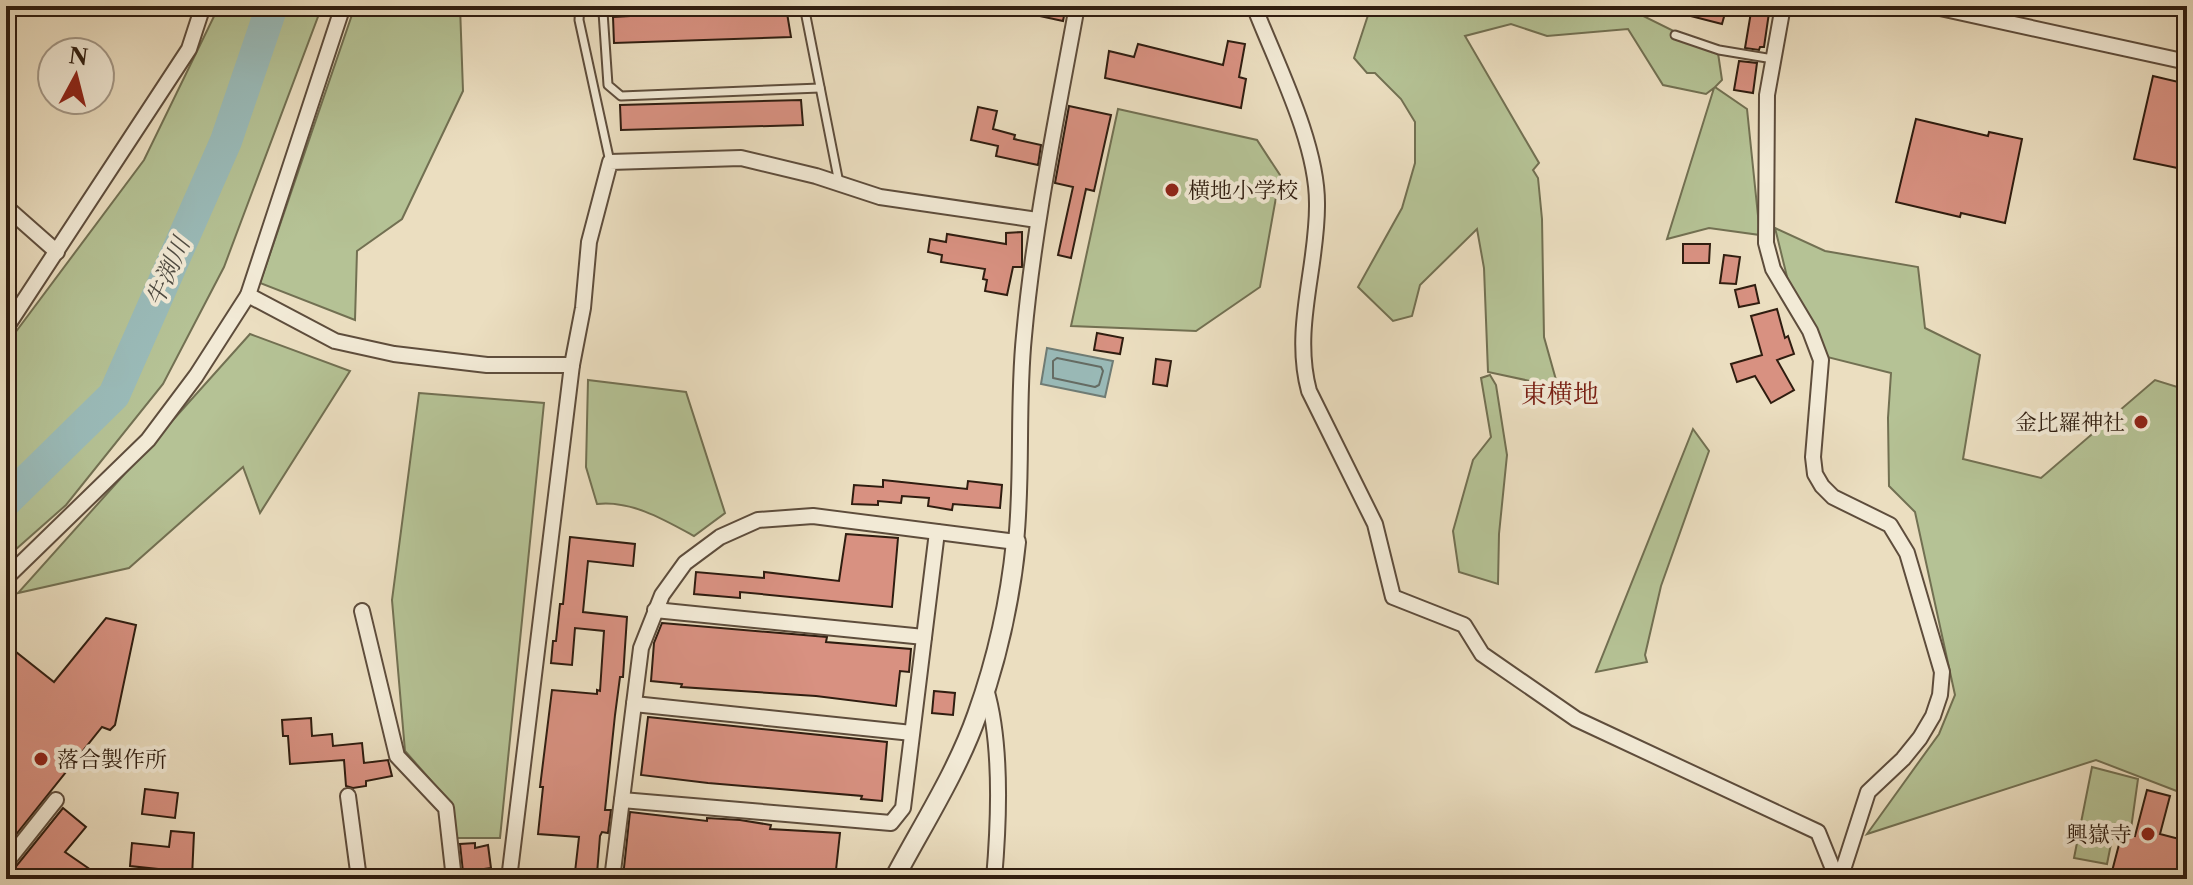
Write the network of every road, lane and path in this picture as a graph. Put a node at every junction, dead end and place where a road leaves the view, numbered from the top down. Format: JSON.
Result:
{"nodes":[{"id":1,"x":203,"y":6,"type":"edge"},
{"id":2,"x":343,"y":6,"type":"edge"},
{"id":3,"x":580,"y":6,"type":"edge"},
{"id":4,"x":609,"y":6,"type":"edge"},
{"id":5,"x":804,"y":6,"type":"edge"},
{"id":6,"x":1077,"y":6,"type":"edge"},
{"id":7,"x":1254,"y":6,"type":"edge"},
{"id":8,"x":1783,"y":6,"type":"edge"},
{"id":9,"x":1931,"y":6,"type":"edge"},
{"id":10,"x":1675,"y":35,"type":"dead end"},
{"id":11,"x":1774,"y":60,"type":"junction"},
{"id":12,"x":2187,"y":62,"type":"edge"},
{"id":13,"x":820,"y":88,"type":"junction"},
{"id":14,"x":610,"y":162,"type":"junction"},
{"id":15,"x":839,"y":183,"type":"junction"},
{"id":16,"x":6,"y":207,"type":"edge"},
{"id":17,"x":1037,"y":220,"type":"junction"},
{"id":18,"x":57,"y":252,"type":"junction"},
{"id":19,"x":248,"y":295,"type":"junction"},
{"id":20,"x":6,"y":328,"type":"edge"},
{"id":21,"x":572,"y":365,"type":"junction"},
{"id":22,"x":937,"y":532,"type":"junction"},
{"id":23,"x":1016,"y":542,"type":"junction"},
{"id":24,"x":6,"y":578,"type":"edge"},
{"id":25,"x":655,"y":610,"type":"junction"},
{"id":26,"x":362,"y":611,"type":"dead end"},
{"id":27,"x":924,"y":637,"type":"junction"},
{"id":28,"x":985,"y":687,"type":"junction"},
{"id":29,"x":634,"y":704,"type":"junction"},
{"id":30,"x":912,"y":733,"type":"junction"},
{"id":31,"x":348,"y":796,"type":"dead end"},
{"id":32,"x":56,"y":800,"type":"dead end"},
{"id":33,"x":622,"y":800,"type":"junction"},
{"id":34,"x":6,"y":863,"type":"edge"},
{"id":35,"x":359,"y":879,"type":"edge"},
{"id":36,"x":454,"y":879,"type":"edge"},
{"id":37,"x":509,"y":879,"type":"edge"},
{"id":38,"x":612,"y":879,"type":"edge"},
{"id":39,"x":894,"y":879,"type":"edge"},
{"id":40,"x":994,"y":879,"type":"edge"},
{"id":41,"x":1839,"y":879,"type":"edge"}],
"edges":[{"from":1,"to":18,"type":"street"},
{"from":2,"to":19,"type":"street"},
{"from":3,"to":14,"type":"lane"},
{"from":4,"to":13,"type":"lane"},
{"from":5,"to":13,"type":"lane"},
{"from":6,"to":17,"type":"street"},
{"from":7,"to":41,"type":"street"},
{"from":8,"to":11,"type":"street"},
{"from":9,"to":12,"type":"street"},
{"from":10,"to":11,"type":"lane"},
{"from":11,"to":41,"type":"street"},
{"from":13,"to":15,"type":"lane"},
{"from":14,"to":15,"type":"street"},
{"from":14,"to":21,"type":"street"},
{"from":15,"to":17,"type":"street"},
{"from":16,"to":18,"type":"street"},
{"from":17,"to":23,"type":"street"},
{"from":18,"to":20,"type":"street"},
{"from":19,"to":21,"type":"street"},
{"from":19,"to":24,"type":"street"},
{"from":21,"to":37,"type":"street"},
{"from":22,"to":23,"type":"street"},
{"from":22,"to":25,"type":"street"},
{"from":22,"to":27,"type":"street"},
{"from":23,"to":28,"type":"street"},
{"from":25,"to":27,"type":"street"},
{"from":25,"to":29,"type":"street"},
{"from":26,"to":36,"type":"street"},
{"from":27,"to":30,"type":"street"},
{"from":28,"to":39,"type":"street"},
{"from":28,"to":40,"type":"street"},
{"from":29,"to":30,"type":"street"},
{"from":29,"to":33,"type":"street"},
{"from":30,"to":33,"type":"street"},
{"from":31,"to":35,"type":"street"},
{"from":32,"to":34,"type":"street"},
{"from":33,"to":38,"type":"street"}]}
